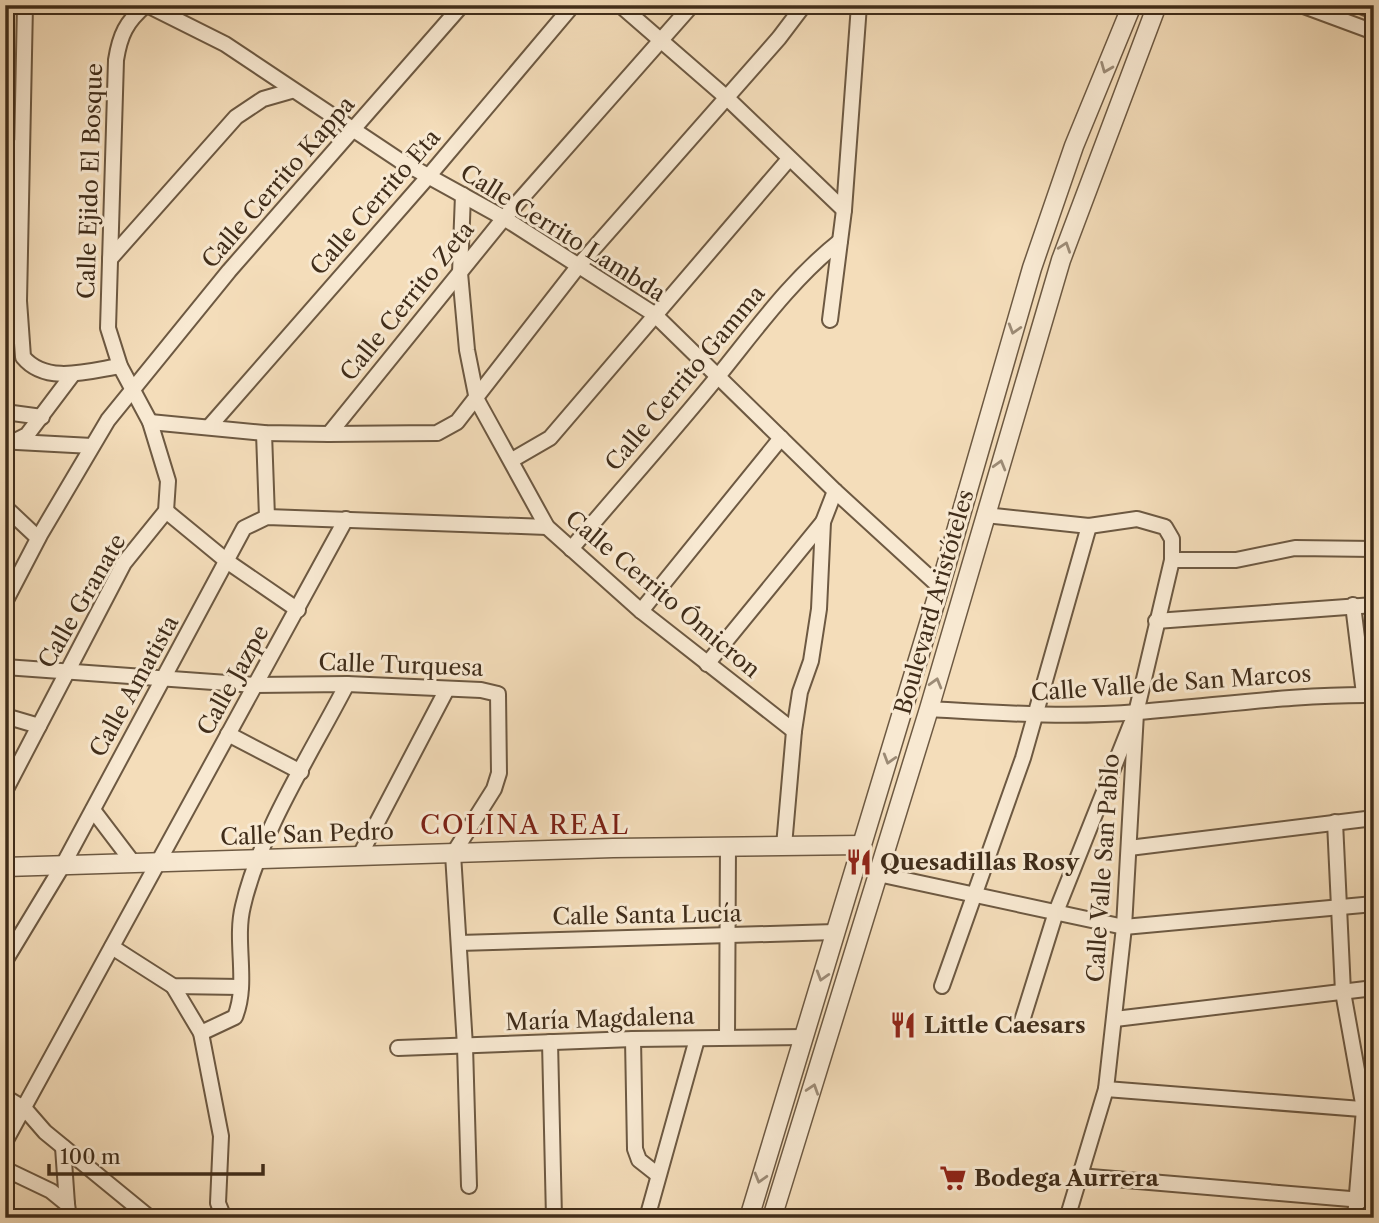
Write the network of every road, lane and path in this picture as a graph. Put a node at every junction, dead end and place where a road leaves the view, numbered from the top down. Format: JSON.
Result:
{"nodes":[{"id":1,"x":25,"y":5,"type":"edge"},
{"id":2,"x":146,"y":5,"type":"edge"},
{"id":3,"x":462,"y":5,"type":"edge"},
{"id":4,"x":573,"y":5,"type":"edge"},
{"id":5,"x":620,"y":5,"type":"edge"},
{"id":6,"x":692,"y":5,"type":"edge"},
{"id":7,"x":804,"y":5,"type":"edge"},
{"id":8,"x":859,"y":5,"type":"edge"},
{"id":9,"x":1132,"y":5,"type":"edge"},
{"id":10,"x":1157,"y":5,"type":"edge"},
{"id":11,"x":1301,"y":5,"type":"edge"},
{"id":12,"x":1358,"y":5,"type":"edge"},
{"id":13,"x":1374,"y":11,"type":"edge"},
{"id":14,"x":1374,"y":32,"type":"edge"},
{"id":15,"x":662,"y":41,"type":"junction"},
{"id":16,"x":291,"y":91,"type":"junction"},
{"id":17,"x":727,"y":98,"type":"junction"},
{"id":18,"x":353,"y":130,"type":"junction"},
{"id":19,"x":22,"y":144,"type":"junction"},
{"id":20,"x":5,"y":157,"type":"edge"},
{"id":21,"x":789,"y":159,"type":"junction"},
{"id":22,"x":428,"y":178,"type":"junction"},
{"id":23,"x":463,"y":195,"type":"junction"},
{"id":24,"x":844,"y":210,"type":"junction"},
{"id":25,"x":504,"y":218,"type":"junction"},
{"id":26,"x":840,"y":241,"type":"junction"},
{"id":27,"x":110,"y":259,"type":"junction"},
{"id":28,"x":580,"y":264,"type":"junction"},
{"id":29,"x":460,"y":273,"type":"junction"},
{"id":30,"x":12,"y":301,"type":"edge"},
{"id":31,"x":654,"y":314,"type":"junction"},
{"id":32,"x":830,"y":320,"type":"dead end"},
{"id":33,"x":120,"y":366,"type":"junction"},
{"id":34,"x":73,"y":374,"type":"junction"},
{"id":35,"x":719,"y":375,"type":"junction"},
{"id":36,"x":131,"y":391,"type":"junction"},
{"id":37,"x":477,"y":400,"type":"junction"},
{"id":38,"x":5,"y":412,"type":"edge"},
{"id":39,"x":42,"y":416,"type":"junction"},
{"id":40,"x":150,"y":422,"type":"junction"},
{"id":41,"x":209,"y":427,"type":"junction"},
{"id":42,"x":264,"y":433,"type":"junction"},
{"id":43,"x":329,"y":434,"type":"junction"},
{"id":44,"x":781,"y":438,"type":"junction"},
{"id":45,"x":11,"y":444,"type":"edge"},
{"id":46,"x":92,"y":446,"type":"junction"},
{"id":47,"x":512,"y":460,"type":"junction"},
{"id":48,"x":835,"y":491,"type":"junction"},
{"id":49,"x":5,"y":507,"type":"edge"},
{"id":50,"x":166,"y":512,"type":"junction"},
{"id":51,"x":985,"y":515,"type":"junction"},
{"id":52,"x":267,"y":517,"type":"junction"},
{"id":53,"x":346,"y":519,"type":"junction"},
{"id":54,"x":823,"y":522,"type":"junction"},
{"id":55,"x":1089,"y":526,"type":"junction"},
{"id":56,"x":547,"y":527,"type":"junction"},
{"id":57,"x":38,"y":538,"type":"junction"},
{"id":58,"x":571,"y":549,"type":"junction"},
{"id":59,"x":1374,"y":550,"type":"edge"},
{"id":60,"x":1172,"y":560,"type":"junction"},
{"id":61,"x":228,"y":562,"type":"junction"},
{"id":62,"x":940,"y":587,"type":"junction"},
{"id":63,"x":5,"y":602,"type":"edge"},
{"id":64,"x":1353,"y":605,"type":"junction"},
{"id":65,"x":1374,"y":605,"type":"edge"},
{"id":66,"x":298,"y":610,"type":"junction"},
{"id":67,"x":641,"y":611,"type":"junction"},
{"id":68,"x":1156,"y":621,"type":"junction"},
{"id":69,"x":707,"y":664,"type":"junction"},
{"id":70,"x":5,"y":667,"type":"edge"},
{"id":71,"x":67,"y":670,"type":"junction"},
{"id":72,"x":164,"y":680,"type":"junction"},
{"id":73,"x":347,"y":684,"type":"junction"},
{"id":74,"x":255,"y":685,"type":"junction"},
{"id":75,"x":447,"y":689,"type":"junction"},
{"id":76,"x":1369,"y":694,"type":"edge"},
{"id":77,"x":906,"y":701,"type":"junction"},
{"id":78,"x":929,"y":709,"type":"junction"},
{"id":79,"x":1136,"y":713,"type":"junction"},
{"id":80,"x":5,"y":716,"type":"edge"},
{"id":81,"x":1036,"y":716,"type":"junction"},
{"id":82,"x":38,"y":726,"type":"junction"},
{"id":83,"x":794,"y":731,"type":"junction"},
{"id":84,"x":228,"y":734,"type":"junction"},
{"id":85,"x":301,"y":772,"type":"junction"},
{"id":86,"x":5,"y":791,"type":"edge"},
{"id":87,"x":93,"y":810,"type":"junction"},
{"id":88,"x":1374,"y":818,"type":"edge"},
{"id":89,"x":1335,"y":822,"type":"junction"},
{"id":90,"x":862,"y":845,"type":"junction"},
{"id":91,"x":727,"y":846,"type":"junction"},
{"id":92,"x":784,"y":846,"type":"junction"},
{"id":93,"x":1129,"y":848,"type":"junction"},
{"id":94,"x":453,"y":854,"type":"junction"},
{"id":95,"x":359,"y":857,"type":"junction"},
{"id":96,"x":257,"y":859,"type":"junction"},
{"id":97,"x":159,"y":863,"type":"junction"},
{"id":98,"x":134,"y":864,"type":"junction"},
{"id":99,"x":62,"y":865,"type":"junction"},
{"id":100,"x":5,"y":867,"type":"edge"},
{"id":101,"x":878,"y":874,"type":"junction"},
{"id":102,"x":974,"y":897,"type":"junction"},
{"id":103,"x":1374,"y":904,"type":"edge"},
{"id":104,"x":1340,"y":908,"type":"junction"},
{"id":105,"x":1056,"y":912,"type":"junction"},
{"id":106,"x":1124,"y":927,"type":"junction"},
{"id":107,"x":835,"y":932,"type":"junction"},
{"id":108,"x":726,"y":936,"type":"junction"},
{"id":109,"x":459,"y":943,"type":"junction"},
{"id":110,"x":112,"y":947,"type":"junction"},
{"id":111,"x":5,"y":961,"type":"edge"},
{"id":112,"x":173,"y":986,"type":"junction"},
{"id":113,"x":241,"y":986,"type":"junction"},
{"id":114,"x":942,"y":986,"type":"dead end"},
{"id":115,"x":1374,"y":988,"type":"edge"},
{"id":116,"x":1343,"y":992,"type":"junction"},
{"id":117,"x":1115,"y":1019,"type":"junction"},
{"id":118,"x":1022,"y":1021,"type":"dead end"},
{"id":119,"x":201,"y":1033,"type":"junction"},
{"id":120,"x":727,"y":1037,"type":"junction"},
{"id":121,"x":633,"y":1039,"type":"junction"},
{"id":122,"x":697,"y":1039,"type":"junction"},
{"id":123,"x":550,"y":1042,"type":"junction"},
{"id":124,"x":801,"y":1044,"type":"junction"},
{"id":125,"x":466,"y":1046,"type":"junction"},
{"id":126,"x":398,"y":1048,"type":"dead end"},
{"id":127,"x":1106,"y":1088,"type":"junction"},
{"id":128,"x":1367,"y":1091,"type":"edge"},
{"id":129,"x":5,"y":1097,"type":"edge"},
{"id":130,"x":25,"y":1109,"type":"junction"},
{"id":131,"x":1369,"y":1110,"type":"edge"},
{"id":132,"x":772,"y":1139,"type":"junction"},
{"id":133,"x":5,"y":1142,"type":"edge"},
{"id":134,"x":64,"y":1147,"type":"junction"},
{"id":135,"x":792,"y":1154,"type":"junction"},
{"id":136,"x":5,"y":1169,"type":"edge"},
{"id":137,"x":658,"y":1175,"type":"junction"},
{"id":138,"x":1079,"y":1176,"type":"junction"},
{"id":139,"x":469,"y":1186,"type":"dead end"},
{"id":140,"x":1357,"y":1200,"type":"junction"},
{"id":141,"x":1374,"y":1201,"type":"edge"},
{"id":142,"x":68,"y":1211,"type":"edge"},
{"id":143,"x":1069,"y":1212,"type":"dead end"},
{"id":144,"x":150,"y":1218,"type":"edge"},
{"id":145,"x":224,"y":1218,"type":"edge"},
{"id":146,"x":554,"y":1218,"type":"edge"},
{"id":147,"x":647,"y":1218,"type":"edge"},
{"id":148,"x":749,"y":1218,"type":"edge"},
{"id":149,"x":772,"y":1218,"type":"edge"},
{"id":150,"x":1355,"y":1218,"type":"edge"}],
"edges":[{"from":1,"to":19,"type":"street"},
{"from":2,"to":16,"type":"street","name":"Calle Cerrito Lambda"},
{"from":2,"to":27,"type":"street","name":"Calle Ejido El Bosque"},
{"from":3,"to":18,"type":"street","name":"Calle Cerrito Kappa"},
{"from":4,"to":22,"type":"street","name":"Calle Cerrito Eta"},
{"from":5,"to":15,"type":"street"},
{"from":6,"to":15,"type":"street","name":"Calle Cerrito Zeta"},
{"from":7,"to":17,"type":"street"},
{"from":8,"to":24,"type":"street"},
{"from":9,"to":62,"type":"street","name":"Boulevard Aristóteles","one_way":true},
{"from":51,"to":10,"type":"street","name":"Boulevard Aristóteles","one_way":true},
{"from":11,"to":14,"type":"street"},
{"from":12,"to":13,"type":"street"},
{"from":15,"to":17,"type":"street"},
{"from":15,"to":25,"type":"street","name":"Calle Cerrito Zeta"},
{"from":16,"to":18,"type":"street","name":"Calle Cerrito Lambda"},
{"from":16,"to":27,"type":"street"},
{"from":17,"to":21,"type":"street"},
{"from":17,"to":28,"type":"street"},
{"from":18,"to":22,"type":"street","name":"Calle Cerrito Lambda"},
{"from":18,"to":36,"type":"street","name":"Calle Cerrito Kappa"},
{"from":19,"to":20,"type":"street"},
{"from":19,"to":30,"type":"street"},
{"from":21,"to":24,"type":"street"},
{"from":21,"to":31,"type":"street"},
{"from":22,"to":23,"type":"street","name":"Calle Cerrito Lambda"},
{"from":22,"to":41,"type":"street","name":"Calle Cerrito Eta"},
{"from":23,"to":25,"type":"street","name":"Calle Cerrito Lambda"},
{"from":23,"to":29,"type":"street","name":"Calle Cerrito Ómicron"},
{"from":24,"to":26,"type":"street"},
{"from":25,"to":28,"type":"street","name":"Calle Cerrito Lambda"},
{"from":25,"to":29,"type":"street","name":"Calle Cerrito Zeta"},
{"from":26,"to":32,"type":"street"},
{"from":26,"to":35,"type":"street","name":"Calle Cerrito Gamma"},
{"from":27,"to":33,"type":"street","name":"Calle Ejido El Bosque"},
{"from":28,"to":31,"type":"street","name":"Calle Cerrito Lambda"},
{"from":28,"to":37,"type":"street"},
{"from":29,"to":37,"type":"street","name":"Calle Cerrito Ómicron"},
{"from":29,"to":43,"type":"street","name":"Calle Cerrito Zeta"},
{"from":30,"to":34,"type":"street"},
{"from":31,"to":35,"type":"street","name":"Calle Cerrito Lambda"},
{"from":31,"to":47,"type":"street"},
{"from":33,"to":34,"type":"street"},
{"from":33,"to":36,"type":"street","name":"Calle Ejido El Bosque"},
{"from":34,"to":39,"type":"street"},
{"from":35,"to":44,"type":"street","name":"Calle Cerrito Lambda"},
{"from":35,"to":58,"type":"street","name":"Calle Cerrito Gamma"},
{"from":36,"to":40,"type":"street","name":"Calle Ejido El Bosque"},
{"from":36,"to":46,"type":"street","name":"Calle Cerrito Kappa"},
{"from":37,"to":43,"type":"street"},
{"from":37,"to":47,"type":"street","name":"Calle Cerrito Ómicron"},
{"from":38,"to":39,"type":"street"},
{"from":39,"to":45,"type":"street"},
{"from":40,"to":41,"type":"street"},
{"from":40,"to":50,"type":"street","name":"Calle Ejido El Bosque"},
{"from":41,"to":42,"type":"street"},
{"from":42,"to":43,"type":"street"},
{"from":42,"to":52,"type":"street"},
{"from":44,"to":48,"type":"street","name":"Calle Cerrito Lambda"},
{"from":44,"to":67,"type":"street"},
{"from":45,"to":46,"type":"street"},
{"from":46,"to":57,"type":"street","name":"Calle Cerrito Kappa"},
{"from":47,"to":56,"type":"street","name":"Calle Cerrito Ómicron"},
{"from":48,"to":54,"type":"street"},
{"from":48,"to":62,"type":"street","name":"Calle Cerrito Lambda"},
{"from":49,"to":57,"type":"street"},
{"from":50,"to":61,"type":"street"},
{"from":50,"to":71,"type":"street","name":"Calle Granate"},
{"from":51,"to":55,"type":"street"},
{"from":78,"to":51,"type":"street","name":"Boulevard Aristóteles","one_way":true},
{"from":52,"to":53,"type":"street"},
{"from":52,"to":61,"type":"street","name":"Calle Amatista"},
{"from":53,"to":56,"type":"street"},
{"from":53,"to":66,"type":"street","name":"Calle Jazpe"},
{"from":54,"to":69,"type":"street"},
{"from":54,"to":83,"type":"street"},
{"from":55,"to":60,"type":"street","name":"Calle Valle San Pablo"},
{"from":55,"to":81,"type":"street"},
{"from":56,"to":58,"type":"street","name":"Calle Cerrito Ómicron"},
{"from":57,"to":63,"type":"street","name":"Calle Cerrito Kappa"},
{"from":58,"to":67,"type":"street","name":"Calle Cerrito Ómicron"},
{"from":59,"to":60,"type":"street"},
{"from":60,"to":68,"type":"street","name":"Calle Valle San Pablo"},
{"from":61,"to":66,"type":"street"},
{"from":61,"to":72,"type":"street","name":"Calle Amatista"},
{"from":62,"to":77,"type":"street","name":"Boulevard Aristóteles"},
{"from":64,"to":65,"type":"street"},
{"from":64,"to":68,"type":"street"},
{"from":64,"to":76,"type":"street"},
{"from":66,"to":74,"type":"street","name":"Calle Jazpe"},
{"from":67,"to":69,"type":"street","name":"Calle Cerrito Ómicron"},
{"from":68,"to":79,"type":"street","name":"Calle Valle San Pablo"},
{"from":69,"to":83,"type":"street","name":"Calle Cerrito Ómicron"},
{"from":70,"to":71,"type":"street","name":"Calle Turquesa"},
{"from":71,"to":72,"type":"street","name":"Calle Turquesa"},
{"from":71,"to":82,"type":"street","name":"Calle Granate"},
{"from":72,"to":74,"type":"street","name":"Calle Turquesa"},
{"from":72,"to":87,"type":"street","name":"Calle Amatista"},
{"from":73,"to":74,"type":"street","name":"Calle Turquesa"},
{"from":73,"to":75,"type":"street","name":"Calle Turquesa"},
{"from":73,"to":85,"type":"street"},
{"from":74,"to":84,"type":"street","name":"Calle Jazpe"},
{"from":75,"to":94,"type":"street","name":"Calle Turquesa"},
{"from":75,"to":95,"type":"street"},
{"from":76,"to":79,"type":"street","name":"Calle Valle de San Marcos"},
{"from":77,"to":78,"type":"street"},
{"from":77,"to":90,"type":"street","name":"Boulevard Aristóteles","one_way":true},
{"from":78,"to":81,"type":"street","name":"Calle Valle de San Marcos"},
{"from":78,"to":101,"type":"street","name":"Boulevard Aristóteles"},
{"from":79,"to":81,"type":"street","name":"Calle Valle de San Marcos"},
{"from":79,"to":93,"type":"street","name":"Calle Valle San Pablo"},
{"from":79,"to":105,"type":"street"},
{"from":80,"to":82,"type":"street"},
{"from":81,"to":102,"type":"street"},
{"from":82,"to":86,"type":"street","name":"Calle Granate"},
{"from":83,"to":92,"type":"street"},
{"from":84,"to":85,"type":"street"},
{"from":84,"to":97,"type":"street","name":"Calle Jazpe"},
{"from":85,"to":96,"type":"street"},
{"from":87,"to":98,"type":"street"},
{"from":87,"to":99,"type":"street","name":"Calle Amatista"},
{"from":88,"to":89,"type":"street"},
{"from":89,"to":93,"type":"street"},
{"from":89,"to":104,"type":"street"},
{"from":90,"to":92,"type":"street","name":"Calle San Pedro"},
{"from":90,"to":107,"type":"street","name":"Boulevard Aristóteles"},
{"from":91,"to":92,"type":"street","name":"Calle San Pedro"},
{"from":91,"to":94,"type":"street","name":"Calle San Pedro"},
{"from":91,"to":108,"type":"street"},
{"from":93,"to":106,"type":"street","name":"Calle Valle San Pablo"},
{"from":94,"to":95,"type":"street","name":"Calle San Pedro"},
{"from":94,"to":109,"type":"street"},
{"from":95,"to":96,"type":"street","name":"Calle San Pedro"},
{"from":96,"to":97,"type":"street","name":"Calle San Pedro"},
{"from":96,"to":113,"type":"street"},
{"from":97,"to":98,"type":"street","name":"Calle San Pedro"},
{"from":97,"to":110,"type":"street","name":"Calle Jazpe"},
{"from":98,"to":99,"type":"street","name":"Calle San Pedro"},
{"from":99,"to":100,"type":"street","name":"Calle San Pedro"},
{"from":99,"to":111,"type":"street","name":"Calle Amatista"},
{"from":101,"to":102,"type":"street"},
{"from":135,"to":101,"type":"street","name":"Boulevard Aristóteles","one_way":true},
{"from":102,"to":105,"type":"street"},
{"from":102,"to":114,"type":"street"},
{"from":103,"to":104,"type":"street"},
{"from":104,"to":106,"type":"street"},
{"from":104,"to":116,"type":"street"},
{"from":105,"to":106,"type":"street"},
{"from":105,"to":118,"type":"street"},
{"from":106,"to":117,"type":"street","name":"Calle Valle San Pablo"},
{"from":107,"to":108,"type":"street","name":"Calle Santa Lucía"},
{"from":107,"to":124,"type":"street","name":"Boulevard Aristóteles","one_way":true},
{"from":108,"to":109,"type":"street","name":"Calle Santa Lucía"},
{"from":108,"to":120,"type":"street"},
{"from":109,"to":125,"type":"street"},
{"from":110,"to":112,"type":"street"},
{"from":110,"to":130,"type":"street","name":"Calle Jazpe"},
{"from":112,"to":113,"type":"street"},
{"from":112,"to":119,"type":"street"},
{"from":113,"to":119,"type":"street"},
{"from":115,"to":116,"type":"street"},
{"from":116,"to":117,"type":"street"},
{"from":116,"to":128,"type":"street"},
{"from":117,"to":127,"type":"street","name":"Calle Valle San Pablo"},
{"from":119,"to":145,"type":"street"},
{"from":120,"to":122,"type":"street","name":"María Magdalena"},
{"from":120,"to":124,"type":"street","name":"María Magdalena"},
{"from":121,"to":122,"type":"street","name":"María Magdalena"},
{"from":121,"to":123,"type":"street","name":"María Magdalena"},
{"from":121,"to":137,"type":"street"},
{"from":122,"to":137,"type":"street"},
{"from":123,"to":125,"type":"street","name":"María Magdalena"},
{"from":123,"to":146,"type":"street"},
{"from":124,"to":132,"type":"street","name":"Boulevard Aristóteles"},
{"from":125,"to":126,"type":"street","name":"María Magdalena"},
{"from":125,"to":139,"type":"street"},
{"from":127,"to":131,"type":"street"},
{"from":127,"to":138,"type":"street","name":"Calle Valle San Pablo"},
{"from":128,"to":131,"type":"street"},
{"from":129,"to":130,"type":"street"},
{"from":130,"to":133,"type":"street","name":"Calle Jazpe"},
{"from":130,"to":134,"type":"street"},
{"from":131,"to":140,"type":"street"},
{"from":132,"to":135,"type":"street"},
{"from":132,"to":148,"type":"street","name":"Boulevard Aristóteles","one_way":true},
{"from":134,"to":142,"type":"street"},
{"from":134,"to":144,"type":"street"},
{"from":135,"to":149,"type":"street","name":"Boulevard Aristóteles"},
{"from":136,"to":142,"type":"street"},
{"from":137,"to":147,"type":"street"},
{"from":138,"to":140,"type":"street"},
{"from":138,"to":143,"type":"street","name":"Calle Valle San Pablo"},
{"from":140,"to":141,"type":"street"},
{"from":140,"to":150,"type":"street"}]}
